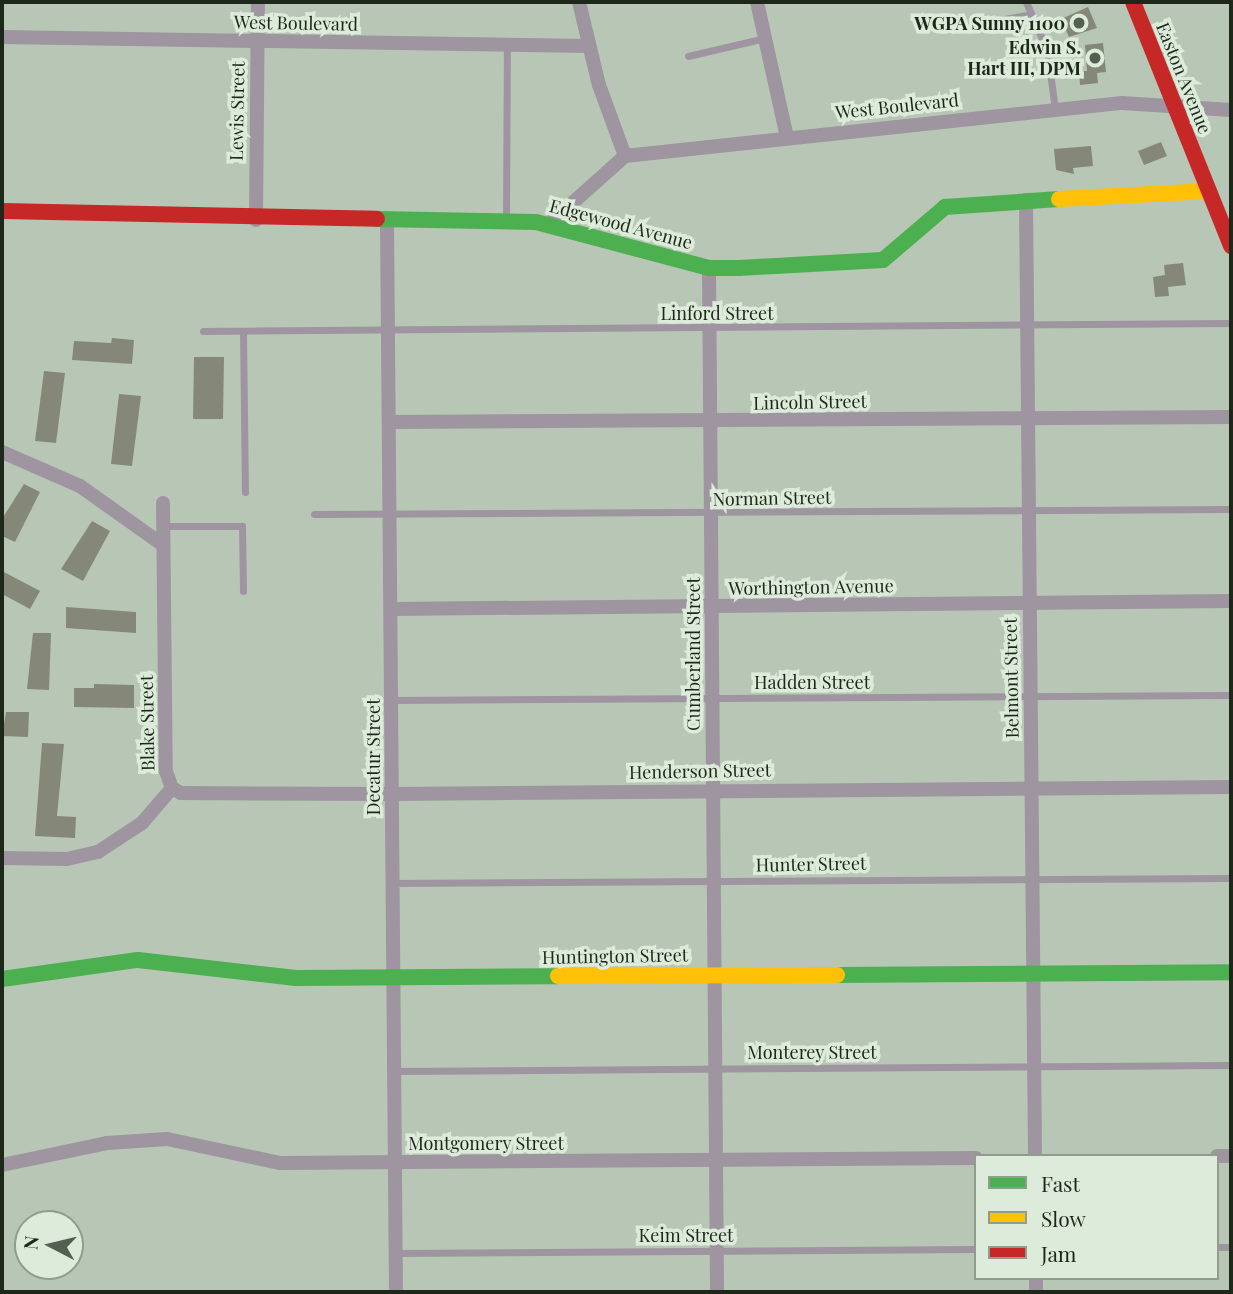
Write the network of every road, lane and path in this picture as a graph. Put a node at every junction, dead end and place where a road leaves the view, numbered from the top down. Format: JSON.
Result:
{"nodes":[{"id":1,"x":258,"y":2,"type":"edge"},
{"id":2,"x":579,"y":2,"type":"edge"},
{"id":3,"x":757,"y":2,"type":"edge"},
{"id":4,"x":1026,"y":2,"type":"edge"},
{"id":5,"x":1133,"y":2,"type":"edge"},
{"id":6,"x":1031,"y":14,"type":"junction"},
{"id":7,"x":949,"y":30,"type":"dead end"},
{"id":8,"x":2,"y":37,"type":"edge"},
{"id":9,"x":765,"y":38,"type":"junction"},
{"id":10,"x":257,"y":42,"type":"junction"},
{"id":11,"x":507,"y":46,"type":"junction"},
{"id":12,"x":589,"y":46,"type":"junction"},
{"id":13,"x":688,"y":56,"type":"dead end"},
{"id":14,"x":1174,"y":103,"type":"junction"},
{"id":15,"x":1055,"y":109,"type":"junction"},
{"id":16,"x":1231,"y":110,"type":"edge"},
{"id":17,"x":787,"y":137,"type":"junction"},
{"id":18,"x":625,"y":156,"type":"junction"},
{"id":19,"x":1209,"y":191,"type":"junction"},
{"id":20,"x":1026,"y":201,"type":"junction"},
{"id":21,"x":2,"y":211,"type":"edge"},
{"id":22,"x":256,"y":220,"type":"junction"},
{"id":23,"x":387,"y":221,"type":"junction"},
{"id":24,"x":506,"y":222,"type":"junction"},
{"id":25,"x":550,"y":223,"type":"junction"},
{"id":26,"x":1231,"y":246,"type":"edge"},
{"id":27,"x":709,"y":268,"type":"junction"},
{"id":28,"x":1231,"y":323,"type":"edge"},
{"id":29,"x":1027,"y":326,"type":"junction"},
{"id":30,"x":709,"y":329,"type":"junction"},
{"id":31,"x":388,"y":330,"type":"junction"},
{"id":32,"x":203,"y":331,"type":"dead end"},
{"id":33,"x":243,"y":331,"type":"junction"},
{"id":34,"x":1231,"y":417,"type":"edge"},
{"id":35,"x":1028,"y":419,"type":"junction"},
{"id":36,"x":390,"y":422,"type":"junction"},
{"id":37,"x":710,"y":423,"type":"junction"},
{"id":38,"x":2,"y":452,"type":"edge"},
{"id":39,"x":245,"y":492,"type":"dead end"},
{"id":40,"x":163,"y":503,"type":"dead end"},
{"id":41,"x":1231,"y":509,"type":"edge"},
{"id":42,"x":1029,"y":510,"type":"junction"},
{"id":43,"x":314,"y":514,"type":"dead end"},
{"id":44,"x":711,"y":514,"type":"junction"},
{"id":45,"x":390,"y":516,"type":"junction"},
{"id":46,"x":163,"y":526,"type":"junction"},
{"id":47,"x":163,"y":545,"type":"junction"},
{"id":48,"x":243,"y":591,"type":"dead end"},
{"id":49,"x":1231,"y":601,"type":"edge"},
{"id":50,"x":1030,"y":603,"type":"junction"},
{"id":51,"x":712,"y":607,"type":"junction"},
{"id":52,"x":391,"y":609,"type":"junction"},
{"id":53,"x":1231,"y":695,"type":"edge"},
{"id":54,"x":1030,"y":696,"type":"junction"},
{"id":55,"x":712,"y":698,"type":"junction"},
{"id":56,"x":392,"y":700,"type":"junction"},
{"id":57,"x":1231,"y":787,"type":"edge"},
{"id":58,"x":172,"y":788,"type":"junction"},
{"id":59,"x":1031,"y":788,"type":"junction"},
{"id":60,"x":713,"y":790,"type":"junction"},
{"id":61,"x":392,"y":794,"type":"junction"},
{"id":62,"x":2,"y":858,"type":"edge"},
{"id":63,"x":1032,"y":878,"type":"junction"},
{"id":64,"x":1231,"y":878,"type":"edge"},
{"id":65,"x":713,"y":881,"type":"junction"},
{"id":66,"x":392,"y":883,"type":"junction"},
{"id":67,"x":1231,"y":972,"type":"edge"},
{"id":68,"x":1033,"y":973,"type":"junction"},
{"id":69,"x":714,"y":974,"type":"junction"},
{"id":70,"x":393,"y":978,"type":"junction"},
{"id":71,"x":2,"y":979,"type":"edge"},
{"id":72,"x":1231,"y":1065,"type":"edge"},
{"id":73,"x":1034,"y":1067,"type":"junction"},
{"id":74,"x":715,"y":1068,"type":"junction"},
{"id":75,"x":393,"y":1071,"type":"junction"},
{"id":76,"x":1035,"y":1154,"type":"edge"},
{"id":77,"x":974,"y":1158,"type":"edge"},
{"id":78,"x":394,"y":1162,"type":"junction"},
{"id":79,"x":716,"y":1162,"type":"junction"},
{"id":80,"x":2,"y":1165,"type":"edge"},
{"id":81,"x":974,"y":1248,"type":"edge"},
{"id":82,"x":716,"y":1251,"type":"junction"},
{"id":83,"x":396,"y":1252,"type":"junction"},
{"id":84,"x":396,"y":1292,"type":"edge"},
{"id":85,"x":717,"y":1292,"type":"edge"}],
"edges":[{"from":1,"to":10,"type":"street","name":"Lewis Street"},
{"from":2,"to":12,"type":"street"},
{"from":3,"to":9,"type":"street"},
{"from":4,"to":6,"type":"lane"},
{"from":5,"to":14,"type":"street","name":"Easton Avenue"},
{"from":6,"to":7,"type":"lane"},
{"from":6,"to":15,"type":"lane"},
{"from":8,"to":10,"type":"street","name":"West Boulevard"},
{"from":9,"to":13,"type":"lane"},
{"from":9,"to":17,"type":"street"},
{"from":10,"to":11,"type":"street","name":"West Boulevard"},
{"from":10,"to":22,"type":"street","name":"Lewis Street"},
{"from":11,"to":12,"type":"street","name":"West Boulevard"},
{"from":11,"to":24,"type":"lane"},
{"from":12,"to":18,"type":"street"},
{"from":14,"to":15,"type":"street","name":"West Boulevard"},
{"from":14,"to":16,"type":"street","name":"West Boulevard"},
{"from":14,"to":19,"type":"street","name":"Easton Avenue"},
{"from":15,"to":17,"type":"street","name":"West Boulevard"},
{"from":17,"to":18,"type":"street","name":"West Boulevard"},
{"from":18,"to":25,"type":"street"},
{"from":19,"to":20,"type":"street","name":"Edgewood Avenue"},
{"from":19,"to":26,"type":"street","name":"Easton Avenue"},
{"from":20,"to":27,"type":"street","name":"Edgewood Avenue"},
{"from":20,"to":29,"type":"street","name":"Belmont Street"},
{"from":21,"to":22,"type":"street","name":"Edgewood Avenue"},
{"from":22,"to":23,"type":"street","name":"Edgewood Avenue"},
{"from":23,"to":24,"type":"street","name":"Edgewood Avenue"},
{"from":23,"to":31,"type":"street","name":"Decatur Street"},
{"from":24,"to":25,"type":"street","name":"Edgewood Avenue"},
{"from":25,"to":27,"type":"street","name":"Edgewood Avenue"},
{"from":27,"to":30,"type":"street","name":"Cumberland Street"},
{"from":28,"to":29,"type":"lane","name":"Linford Street"},
{"from":29,"to":30,"type":"lane","name":"Linford Street"},
{"from":29,"to":35,"type":"street","name":"Belmont Street"},
{"from":30,"to":31,"type":"lane","name":"Linford Street"},
{"from":30,"to":37,"type":"street","name":"Cumberland Street"},
{"from":31,"to":33,"type":"lane","name":"Linford Street"},
{"from":31,"to":36,"type":"street","name":"Decatur Street"},
{"from":32,"to":33,"type":"lane","name":"Linford Street"},
{"from":33,"to":39,"type":"lane"},
{"from":34,"to":35,"type":"street","name":"Lincoln Street"},
{"from":35,"to":37,"type":"street","name":"Lincoln Street"},
{"from":35,"to":42,"type":"street","name":"Belmont Street"},
{"from":36,"to":37,"type":"street","name":"Lincoln Street"},
{"from":36,"to":45,"type":"street","name":"Decatur Street"},
{"from":37,"to":44,"type":"street","name":"Cumberland Street"},
{"from":38,"to":47,"type":"street"},
{"from":40,"to":46,"type":"street","name":"Blake Street"},
{"from":41,"to":42,"type":"lane","name":"Norman Street"},
{"from":42,"to":44,"type":"lane","name":"Norman Street"},
{"from":42,"to":50,"type":"street","name":"Belmont Street"},
{"from":43,"to":45,"type":"lane","name":"Norman Street"},
{"from":44,"to":45,"type":"lane","name":"Norman Street"},
{"from":44,"to":51,"type":"street","name":"Cumberland Street"},
{"from":45,"to":52,"type":"street","name":"Decatur Street"},
{"from":46,"to":47,"type":"street","name":"Blake Street"},
{"from":46,"to":48,"type":"lane"},
{"from":47,"to":58,"type":"street","name":"Blake Street"},
{"from":49,"to":50,"type":"street","name":"Worthington Avenue"},
{"from":50,"to":51,"type":"street","name":"Worthington Avenue"},
{"from":50,"to":54,"type":"street","name":"Belmont Street"},
{"from":51,"to":52,"type":"street","name":"Worthington Avenue"},
{"from":51,"to":55,"type":"street","name":"Cumberland Street"},
{"from":52,"to":56,"type":"street","name":"Decatur Street"},
{"from":53,"to":54,"type":"lane","name":"Hadden Street"},
{"from":54,"to":55,"type":"lane","name":"Hadden Street"},
{"from":54,"to":59,"type":"street","name":"Belmont Street"},
{"from":55,"to":56,"type":"lane","name":"Hadden Street"},
{"from":55,"to":60,"type":"street","name":"Cumberland Street"},
{"from":56,"to":61,"type":"street","name":"Decatur Street"},
{"from":57,"to":59,"type":"street","name":"Henderson Street"},
{"from":58,"to":61,"type":"street","name":"Henderson Street"},
{"from":58,"to":62,"type":"street","name":"Blake Street"},
{"from":59,"to":60,"type":"street","name":"Henderson Street"},
{"from":59,"to":63,"type":"street","name":"Belmont Street"},
{"from":60,"to":61,"type":"street","name":"Henderson Street"},
{"from":60,"to":65,"type":"street","name":"Cumberland Street"},
{"from":61,"to":66,"type":"street","name":"Decatur Street"},
{"from":63,"to":64,"type":"lane","name":"Hunter Street"},
{"from":63,"to":65,"type":"lane","name":"Hunter Street"},
{"from":63,"to":68,"type":"street","name":"Belmont Street"},
{"from":65,"to":66,"type":"lane","name":"Hunter Street"},
{"from":65,"to":69,"type":"street","name":"Cumberland Street"},
{"from":66,"to":70,"type":"street","name":"Decatur Street"},
{"from":67,"to":68,"type":"street","name":"Huntington Street"},
{"from":68,"to":69,"type":"street","name":"Huntington Street"},
{"from":68,"to":73,"type":"street","name":"Belmont Street"},
{"from":69,"to":70,"type":"street","name":"Huntington Street"},
{"from":69,"to":74,"type":"street","name":"Cumberland Street"},
{"from":70,"to":71,"type":"street","name":"Huntington Street"},
{"from":70,"to":75,"type":"street","name":"Decatur Street"},
{"from":72,"to":73,"type":"lane","name":"Monterey Street"},
{"from":73,"to":74,"type":"lane","name":"Monterey Street"},
{"from":73,"to":76,"type":"street","name":"Belmont Street"},
{"from":74,"to":75,"type":"lane","name":"Monterey Street"},
{"from":74,"to":79,"type":"street","name":"Cumberland Street"},
{"from":75,"to":78,"type":"street","name":"Decatur Street"},
{"from":77,"to":79,"type":"street","name":"Montgomery Street"},
{"from":78,"to":79,"type":"street","name":"Montgomery Street"},
{"from":78,"to":80,"type":"street","name":"Montgomery Street"},
{"from":78,"to":83,"type":"street","name":"Decatur Street"},
{"from":79,"to":82,"type":"street","name":"Cumberland Street"},
{"from":81,"to":82,"type":"lane","name":"Keim Street"},
{"from":82,"to":83,"type":"lane","name":"Keim Street"},
{"from":82,"to":85,"type":"street","name":"Cumberland Street"},
{"from":83,"to":84,"type":"street","name":"Decatur Street"}]}
